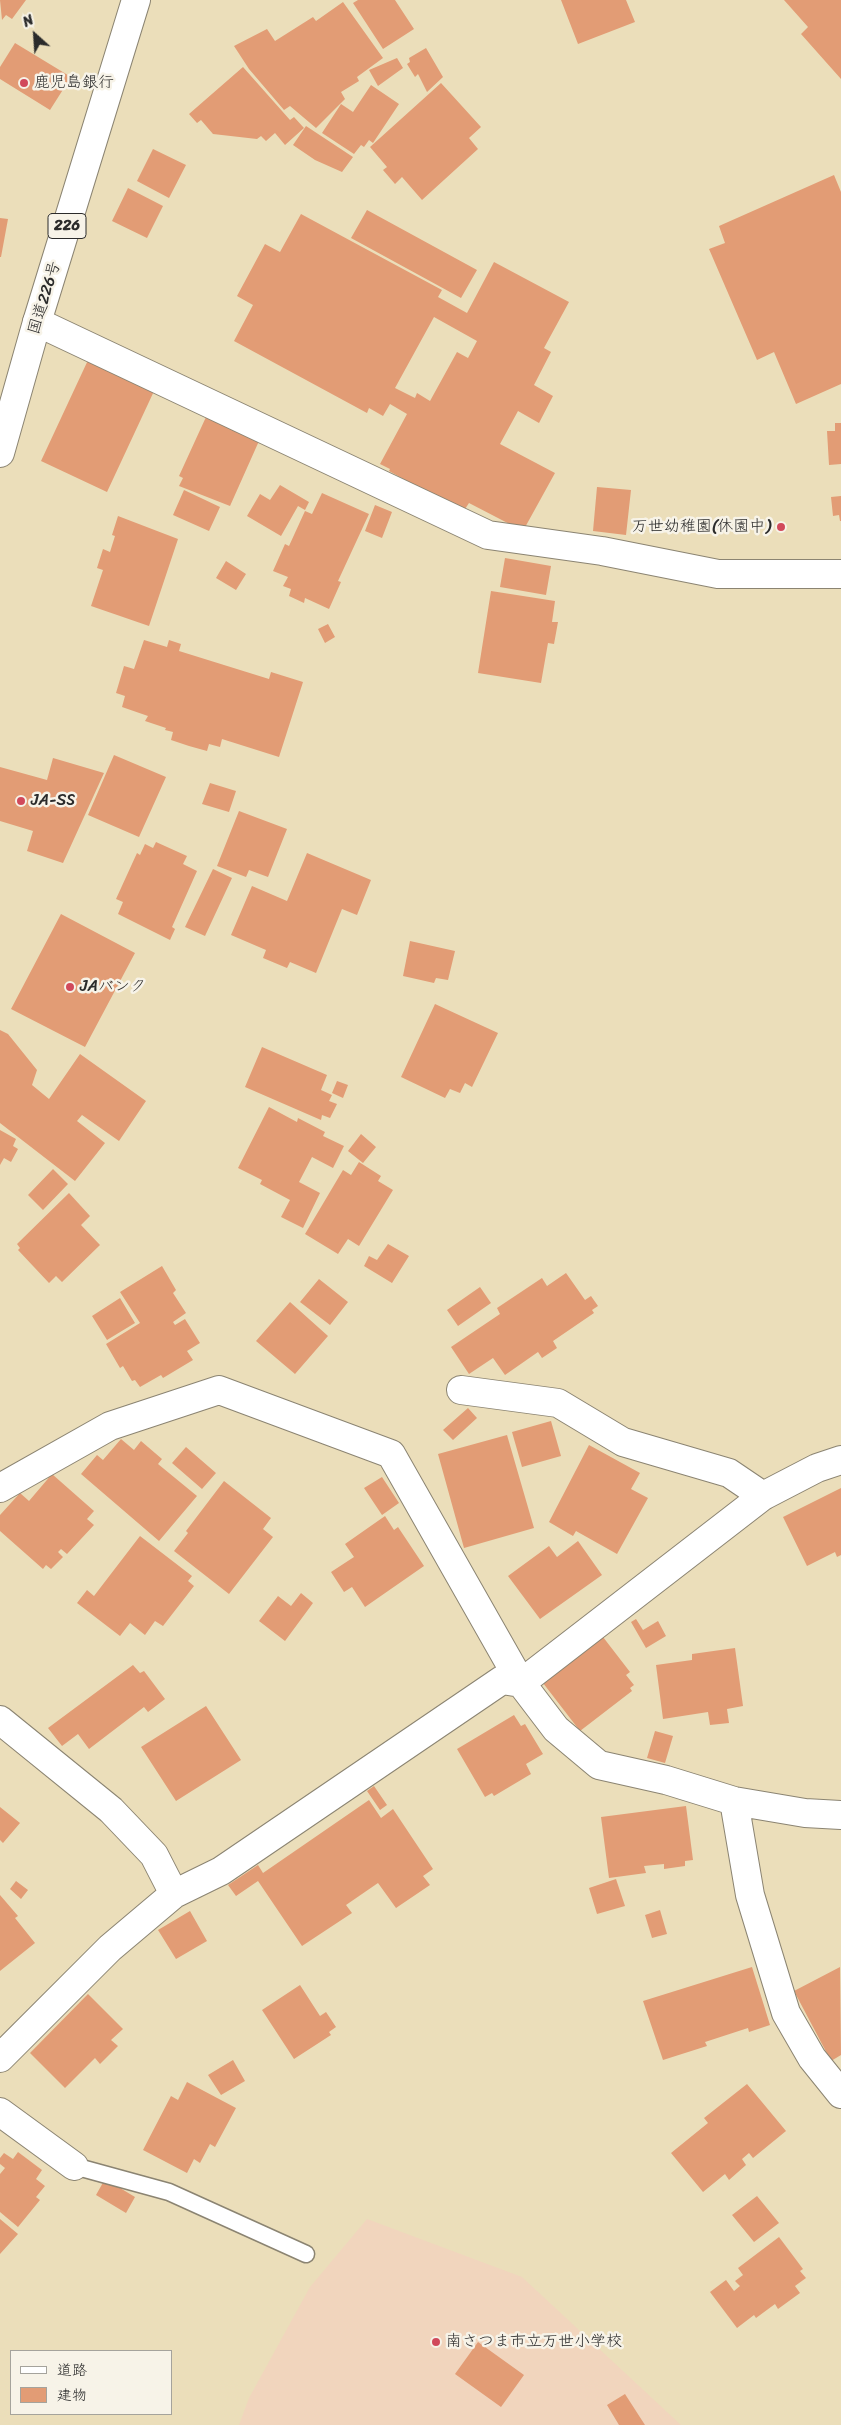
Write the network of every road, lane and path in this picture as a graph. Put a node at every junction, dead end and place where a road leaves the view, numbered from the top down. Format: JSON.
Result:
{"nodes":[{"id":1,"x":136,"y":0,"type":"edge"},
{"id":2,"x":37,"y":322,"type":"junction"},
{"id":3,"x":0,"y":453,"type":"edge"},
{"id":4,"x":841,"y":574,"type":"edge"},
{"id":5,"x":461,"y":1390,"type":"dead end"},
{"id":6,"x":841,"y":1460,"type":"edge"},
{"id":7,"x":0,"y":1488,"type":"edge"},
{"id":8,"x":763,"y":1496,"type":"junction"},
{"id":9,"x":521,"y":1683,"type":"junction"},
{"id":10,"x":0,"y":1720,"type":"edge"},
{"id":11,"x":734,"y":1801,"type":"junction"},
{"id":12,"x":841,"y":1816,"type":"edge"},
{"id":13,"x":174,"y":1894,"type":"junction"},
{"id":14,"x":0,"y":2058,"type":"edge"},
{"id":15,"x":841,"y":2094,"type":"edge"},
{"id":16,"x":0,"y":2112,"type":"edge"},
{"id":17,"x":74,"y":2166,"type":"joint"},
{"id":18,"x":306,"y":2254,"type":"dead end"}],
"edges":[{"from":1,"to":2,"type":"main road","name":"国道226号","number":"226"},
{"from":2,"to":3,"type":"main road","name":"国道226号","number":"226"},
{"from":2,"to":4,"type":"main road"},
{"from":5,"to":8,"type":"main road"},
{"from":6,"to":8,"type":"main road"},
{"from":7,"to":9,"type":"main road"},
{"from":8,"to":9,"type":"main road"},
{"from":9,"to":11,"type":"main road"},
{"from":9,"to":13,"type":"main road"},
{"from":10,"to":13,"type":"main road"},
{"from":11,"to":12,"type":"main road"},
{"from":11,"to":15,"type":"main road"},
{"from":13,"to":14,"type":"main road"},
{"from":16,"to":17,"type":"main road"},
{"from":17,"to":18,"type":"lane"}]}
